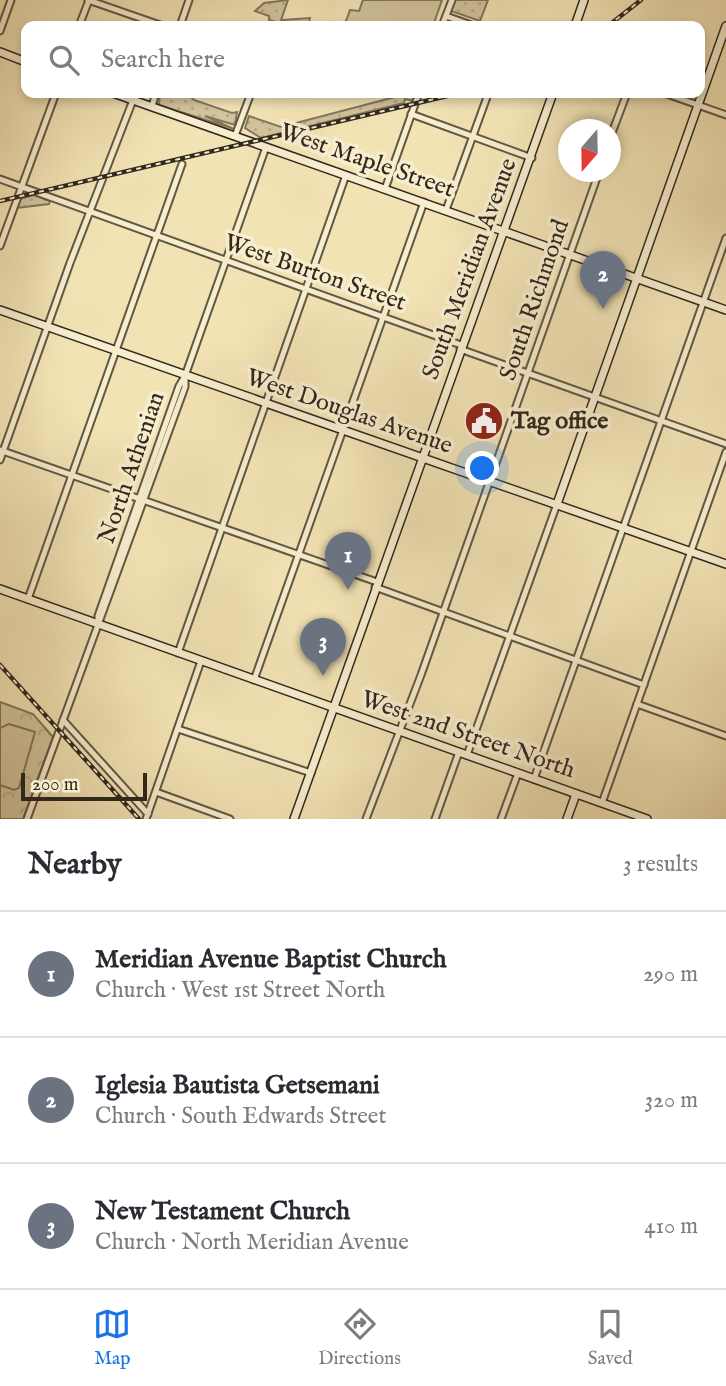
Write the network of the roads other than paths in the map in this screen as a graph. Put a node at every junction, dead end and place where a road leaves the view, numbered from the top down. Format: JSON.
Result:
{"nodes":[{"id":1,"x":11,"y":0,"type":"edge"},
{"id":2,"x":88,"y":0,"type":"edge"},
{"id":3,"x":189,"y":0,"type":"edge"},
{"id":4,"x":452,"y":0,"type":"edge"},
{"id":5,"x":584,"y":0,"type":"edge"},
{"id":6,"x":446,"y":16,"type":"junction"},
{"id":7,"x":81,"y":21,"type":"edge"},
{"id":8,"x":149,"y":21,"type":"edge"},
{"id":9,"x":182,"y":21,"type":"edge"},
{"id":10,"x":444,"y":21,"type":"edge"},
{"id":11,"x":460,"y":21,"type":"edge"},
{"id":12,"x":577,"y":21,"type":"edge"},
{"id":13,"x":726,"y":26,"type":"edge"},
{"id":14,"x":0,"y":32,"type":"edge"},
{"id":15,"x":0,"y":52,"type":"edge"},
{"id":16,"x":21,"y":60,"type":"edge"},
{"id":17,"x":705,"y":85,"type":"edge"},
{"id":18,"x":54,"y":98,"type":"edge"},
{"id":19,"x":127,"y":98,"type":"edge"},
{"id":20,"x":154,"y":98,"type":"edge"},
{"id":21,"x":249,"y":98,"type":"edge"},
{"id":22,"x":417,"y":98,"type":"edge"},
{"id":23,"x":487,"y":98,"type":"edge"},
{"id":24,"x":551,"y":98,"type":"edge"},
{"id":25,"x":625,"y":98,"type":"edge"},
{"id":26,"x":678,"y":98,"type":"edge"},
{"id":27,"x":700,"y":98,"type":"edge"},
{"id":28,"x":133,"y":100,"type":"junction"},
{"id":29,"x":698,"y":105,"type":"junction"},
{"id":30,"x":152,"y":106,"type":"junction"},
{"id":31,"x":411,"y":114,"type":"junction"},
{"id":32,"x":726,"y":115,"type":"edge"},
{"id":33,"x":618,"y":119,"type":"edge"},
{"id":34,"x":235,"y":136,"type":"junction"},
{"id":35,"x":472,"y":137,"type":"junction"},
{"id":36,"x":266,"y":147,"type":"junction"},
{"id":37,"x":531,"y":158,"type":"junction"},
{"id":38,"x":182,"y":164,"type":"dead end"},
{"id":39,"x":346,"y":175,"type":"junction"},
{"id":40,"x":0,"y":179,"type":"edge"},
{"id":41,"x":595,"y":182,"type":"edge"},
{"id":42,"x":22,"y":187,"type":"junction"},
{"id":43,"x":385,"y":189,"type":"junction"},
{"id":44,"x":424,"y":202,"type":"junction"},
{"id":45,"x":446,"y":210,"type":"junction"},
{"id":46,"x":89,"y":211,"type":"junction"},
{"id":47,"x":504,"y":230,"type":"junction"},
{"id":48,"x":156,"y":236,"type":"junction"},
{"id":49,"x":726,"y":238,"type":"edge"},
{"id":50,"x":0,"y":246,"type":"edge"},
{"id":51,"x":570,"y":253,"type":"junction"},
{"id":52,"x":227,"y":261,"type":"junction"},
{"id":53,"x":636,"y":277,"type":"junction"},
{"id":54,"x":306,"y":289,"type":"junction"},
{"id":55,"x":703,"y":302,"type":"junction"},
{"id":56,"x":0,"y":310,"type":"edge"},
{"id":57,"x":726,"y":310,"type":"edge"},
{"id":58,"x":384,"y":316,"type":"junction"},
{"id":59,"x":48,"y":327,"type":"junction"},
{"id":60,"x":461,"y":347,"type":"junction"},
{"id":61,"x":115,"y":351,"type":"junction"},
{"id":62,"x":528,"y":373,"type":"junction"},
{"id":63,"x":185,"y":376,"type":"junction"},
{"id":64,"x":594,"y":397,"type":"junction"},
{"id":65,"x":265,"y":404,"type":"junction"},
{"id":66,"x":661,"y":421,"type":"junction"},
{"id":67,"x":343,"y":432,"type":"junction"},
{"id":68,"x":726,"y":444,"type":"edge"},
{"id":69,"x":2,"y":450,"type":"edge"},
{"id":70,"x":726,"y":452,"type":"edge"},
{"id":71,"x":422,"y":458,"type":"junction"},
{"id":72,"x":0,"y":460,"type":"edge"},
{"id":73,"x":71,"y":475,"type":"junction"},
{"id":74,"x":490,"y":480,"type":"junction"},
{"id":75,"x":142,"y":500,"type":"junction"},
{"id":76,"x":557,"y":504,"type":"junction"},
{"id":77,"x":221,"y":528,"type":"junction"},
{"id":78,"x":624,"y":528,"type":"junction"},
{"id":79,"x":691,"y":552,"type":"junction"},
{"id":80,"x":299,"y":555,"type":"junction"},
{"id":81,"x":726,"y":564,"type":"edge"},
{"id":82,"x":376,"y":585,"type":"junction"},
{"id":83,"x":0,"y":589,"type":"edge"},
{"id":84,"x":28,"y":599,"type":"junction"},
{"id":85,"x":443,"y":612,"type":"junction"},
{"id":86,"x":98,"y":624,"type":"junction"},
{"id":87,"x":510,"y":636,"type":"junction"},
{"id":88,"x":178,"y":653,"type":"junction"},
{"id":89,"x":577,"y":660,"type":"junction"},
{"id":90,"x":201,"y":661,"type":"junction"},
{"id":91,"x":254,"y":680,"type":"junction"},
{"id":92,"x":644,"y":685,"type":"junction"},
{"id":93,"x":637,"y":704,"type":"junction"},
{"id":94,"x":333,"y":708,"type":"junction"},
{"id":95,"x":63,"y":720,"type":"junction"},
{"id":96,"x":178,"y":729,"type":"junction"},
{"id":97,"x":399,"y":731,"type":"junction"},
{"id":98,"x":726,"y":736,"type":"edge"},
{"id":99,"x":463,"y":753,"type":"junction"},
{"id":100,"x":311,"y":773,"type":"junction"},
{"id":101,"x":518,"y":773,"type":"junction"},
{"id":102,"x":534,"y":779,"type":"junction"},
{"id":103,"x":156,"y":792,"type":"junction"},
{"id":104,"x":576,"y":794,"type":"junction"},
{"id":105,"x":602,"y":803,"type":"junction"},
{"id":106,"x":147,"y":817,"type":"edge"},
{"id":107,"x":634,"y":817,"type":"edge"},
{"id":108,"x":27,"y":819,"type":"edge"},
{"id":109,"x":230,"y":819,"type":"edge"},
{"id":110,"x":294,"y":819,"type":"edge"},
{"id":111,"x":366,"y":819,"type":"edge"},
{"id":112,"x":435,"y":819,"type":"edge"},
{"id":113,"x":501,"y":819,"type":"edge"},
{"id":114,"x":567,"y":819,"type":"edge"},
{"id":115,"x":647,"y":819,"type":"edge"}],
"edges":[{"from":1,"to":14,"type":"street"},
{"from":2,"to":7,"type":"street"},
{"from":2,"to":8,"type":"street"},
{"from":3,"to":9,"type":"street"},
{"from":4,"to":6,"type":"street"},
{"from":5,"to":12,"type":"street"},
{"from":6,"to":10,"type":"street"},
{"from":6,"to":11,"type":"street"},
{"from":13,"to":17,"type":"street"},
{"from":15,"to":16,"type":"street"},
{"from":18,"to":42,"type":"street"},
{"from":19,"to":28,"type":"street","name":"West Maple Street"},
{"from":20,"to":30,"type":"street"},
{"from":21,"to":34,"type":"street"},
{"from":22,"to":31,"type":"street"},
{"from":23,"to":35,"type":"street"},
{"from":24,"to":37,"type":"street","name":"South Meridian Avenue"},
{"from":25,"to":33,"type":"street"},
{"from":26,"to":29,"type":"street"},
{"from":27,"to":29,"type":"street"},
{"from":28,"to":30,"type":"street","name":"West Maple Street"},
{"from":28,"to":46,"type":"street"},
{"from":29,"to":32,"type":"street"},
{"from":29,"to":53,"type":"street"},
{"from":30,"to":34,"type":"street","name":"West Maple Street"},
{"from":31,"to":35,"type":"street"},
{"from":31,"to":43,"type":"street"},
{"from":34,"to":36,"type":"street","name":"West Maple Street"},
{"from":35,"to":37,"type":"street"},
{"from":35,"to":45,"type":"street"},
{"from":36,"to":39,"type":"street","name":"West Maple Street"},
{"from":36,"to":52,"type":"street","name":"North Athenian"},
{"from":37,"to":47,"type":"street","name":"South Meridian Avenue"},
{"from":38,"to":48,"type":"street"},
{"from":39,"to":43,"type":"street","name":"West Maple Street"},
{"from":39,"to":54,"type":"street"},
{"from":40,"to":42,"type":"street","name":"West Burton Street"},
{"from":41,"to":51,"type":"street","name":"South Richmond"},
{"from":42,"to":46,"type":"street","name":"West Burton Street"},
{"from":42,"to":50,"type":"street"},
{"from":43,"to":44,"type":"street","name":"West Maple Street"},
{"from":44,"to":45,"type":"street","name":"West Maple Street"},
{"from":44,"to":58,"type":"street"},
{"from":45,"to":47,"type":"street","name":"West Maple Street"},
{"from":46,"to":48,"type":"street","name":"West Burton Street"},
{"from":46,"to":59,"type":"street"},
{"from":47,"to":51,"type":"street","name":"West Maple Street"},
{"from":47,"to":60,"type":"street","name":"South Meridian Avenue"},
{"from":48,"to":52,"type":"street","name":"West Burton Street"},
{"from":48,"to":61,"type":"street"},
{"from":49,"to":55,"type":"street"},
{"from":51,"to":53,"type":"street","name":"West Maple Street"},
{"from":51,"to":62,"type":"street","name":"South Richmond"},
{"from":52,"to":54,"type":"street","name":"West Burton Street"},
{"from":52,"to":63,"type":"street","name":"North Athenian"},
{"from":53,"to":55,"type":"street","name":"West Maple Street"},
{"from":53,"to":64,"type":"street"},
{"from":54,"to":58,"type":"street","name":"West Burton Street"},
{"from":54,"to":65,"type":"street"},
{"from":55,"to":57,"type":"street","name":"West Maple Street"},
{"from":55,"to":66,"type":"street"},
{"from":56,"to":59,"type":"street","name":"West Douglas Avenue"},
{"from":58,"to":60,"type":"street","name":"West Burton Street"},
{"from":58,"to":67,"type":"street"},
{"from":59,"to":61,"type":"street","name":"West Douglas Avenue"},
{"from":59,"to":69,"type":"street"},
{"from":60,"to":62,"type":"street","name":"West Burton Street"},
{"from":60,"to":71,"type":"street","name":"South Meridian Avenue"},
{"from":61,"to":63,"type":"street","name":"West Douglas Avenue"},
{"from":61,"to":73,"type":"street"},
{"from":62,"to":64,"type":"street","name":"West Burton Street"},
{"from":62,"to":74,"type":"street","name":"South Richmond"},
{"from":63,"to":65,"type":"street","name":"West Douglas Avenue"},
{"from":63,"to":75,"type":"street","name":"North Athenian"},
{"from":64,"to":66,"type":"street","name":"West Burton Street"},
{"from":64,"to":76,"type":"street"},
{"from":65,"to":67,"type":"street","name":"West Douglas Avenue"},
{"from":65,"to":77,"type":"street"},
{"from":66,"to":68,"type":"street","name":"West Burton Street"},
{"from":66,"to":78,"type":"street"},
{"from":67,"to":71,"type":"street","name":"West Douglas Avenue"},
{"from":67,"to":80,"type":"street"},
{"from":69,"to":72,"type":"street"},
{"from":69,"to":73,"type":"street"},
{"from":70,"to":79,"type":"street"},
{"from":71,"to":74,"type":"street","name":"West Douglas Avenue"},
{"from":71,"to":82,"type":"street","name":"South Meridian Avenue"},
{"from":73,"to":75,"type":"street"},
{"from":73,"to":84,"type":"street"},
{"from":74,"to":76,"type":"street","name":"West Douglas Avenue"},
{"from":74,"to":85,"type":"street","name":"South Richmond"},
{"from":75,"to":77,"type":"street"},
{"from":75,"to":86,"type":"street","name":"North Athenian"},
{"from":76,"to":78,"type":"street","name":"West Douglas Avenue"},
{"from":76,"to":87,"type":"street"},
{"from":77,"to":80,"type":"street"},
{"from":77,"to":88,"type":"street"},
{"from":78,"to":79,"type":"street","name":"West Douglas Avenue"},
{"from":78,"to":89,"type":"street"},
{"from":79,"to":81,"type":"street","name":"West Douglas Avenue"},
{"from":79,"to":92,"type":"street"},
{"from":80,"to":82,"type":"street"},
{"from":80,"to":91,"type":"street"},
{"from":82,"to":85,"type":"street"},
{"from":82,"to":94,"type":"street","name":"South Meridian Avenue"},
{"from":83,"to":84,"type":"street","name":"West 2nd Street North"},
{"from":84,"to":86,"type":"street","name":"West 2nd Street North"},
{"from":85,"to":87,"type":"street"},
{"from":85,"to":97,"type":"street","name":"South Richmond"},
{"from":86,"to":88,"type":"street","name":"West 2nd Street North"},
{"from":86,"to":95,"type":"street","name":"North Athenian"},
{"from":87,"to":89,"type":"street"},
{"from":87,"to":99,"type":"street"},
{"from":88,"to":90,"type":"street","name":"West 2nd Street North"},
{"from":89,"to":92,"type":"street"},
{"from":89,"to":102,"type":"street"},
{"from":90,"to":91,"type":"street","name":"West 2nd Street North"},
{"from":90,"to":96,"type":"street"},
{"from":91,"to":94,"type":"street","name":"West 2nd Street North"},
{"from":92,"to":93,"type":"street"},
{"from":93,"to":98,"type":"street"},
{"from":93,"to":105,"type":"street"},
{"from":94,"to":97,"type":"street","name":"West 2nd Street North"},
{"from":94,"to":100,"type":"street","name":"South Meridian Avenue"},
{"from":95,"to":106,"type":"street"},
{"from":95,"to":108,"type":"street","name":"North Athenian"},
{"from":96,"to":100,"type":"street"},
{"from":96,"to":103,"type":"street"},
{"from":97,"to":99,"type":"street","name":"West 2nd Street North"},
{"from":97,"to":111,"type":"street","name":"South Richmond"},
{"from":99,"to":101,"type":"street","name":"West 2nd Street North"},
{"from":99,"to":112,"type":"street"},
{"from":100,"to":110,"type":"street","name":"South Meridian Avenue"},
{"from":101,"to":102,"type":"street","name":"West 2nd Street North"},
{"from":101,"to":113,"type":"street"},
{"from":102,"to":104,"type":"street","name":"West 2nd Street North"},
{"from":103,"to":106,"type":"street"},
{"from":103,"to":109,"type":"street"},
{"from":104,"to":105,"type":"street","name":"West 2nd Street North"},
{"from":104,"to":114,"type":"street"},
{"from":105,"to":107,"type":"street","name":"West 2nd Street North"},
{"from":107,"to":115,"type":"street","name":"West 2nd Street North"}]}
